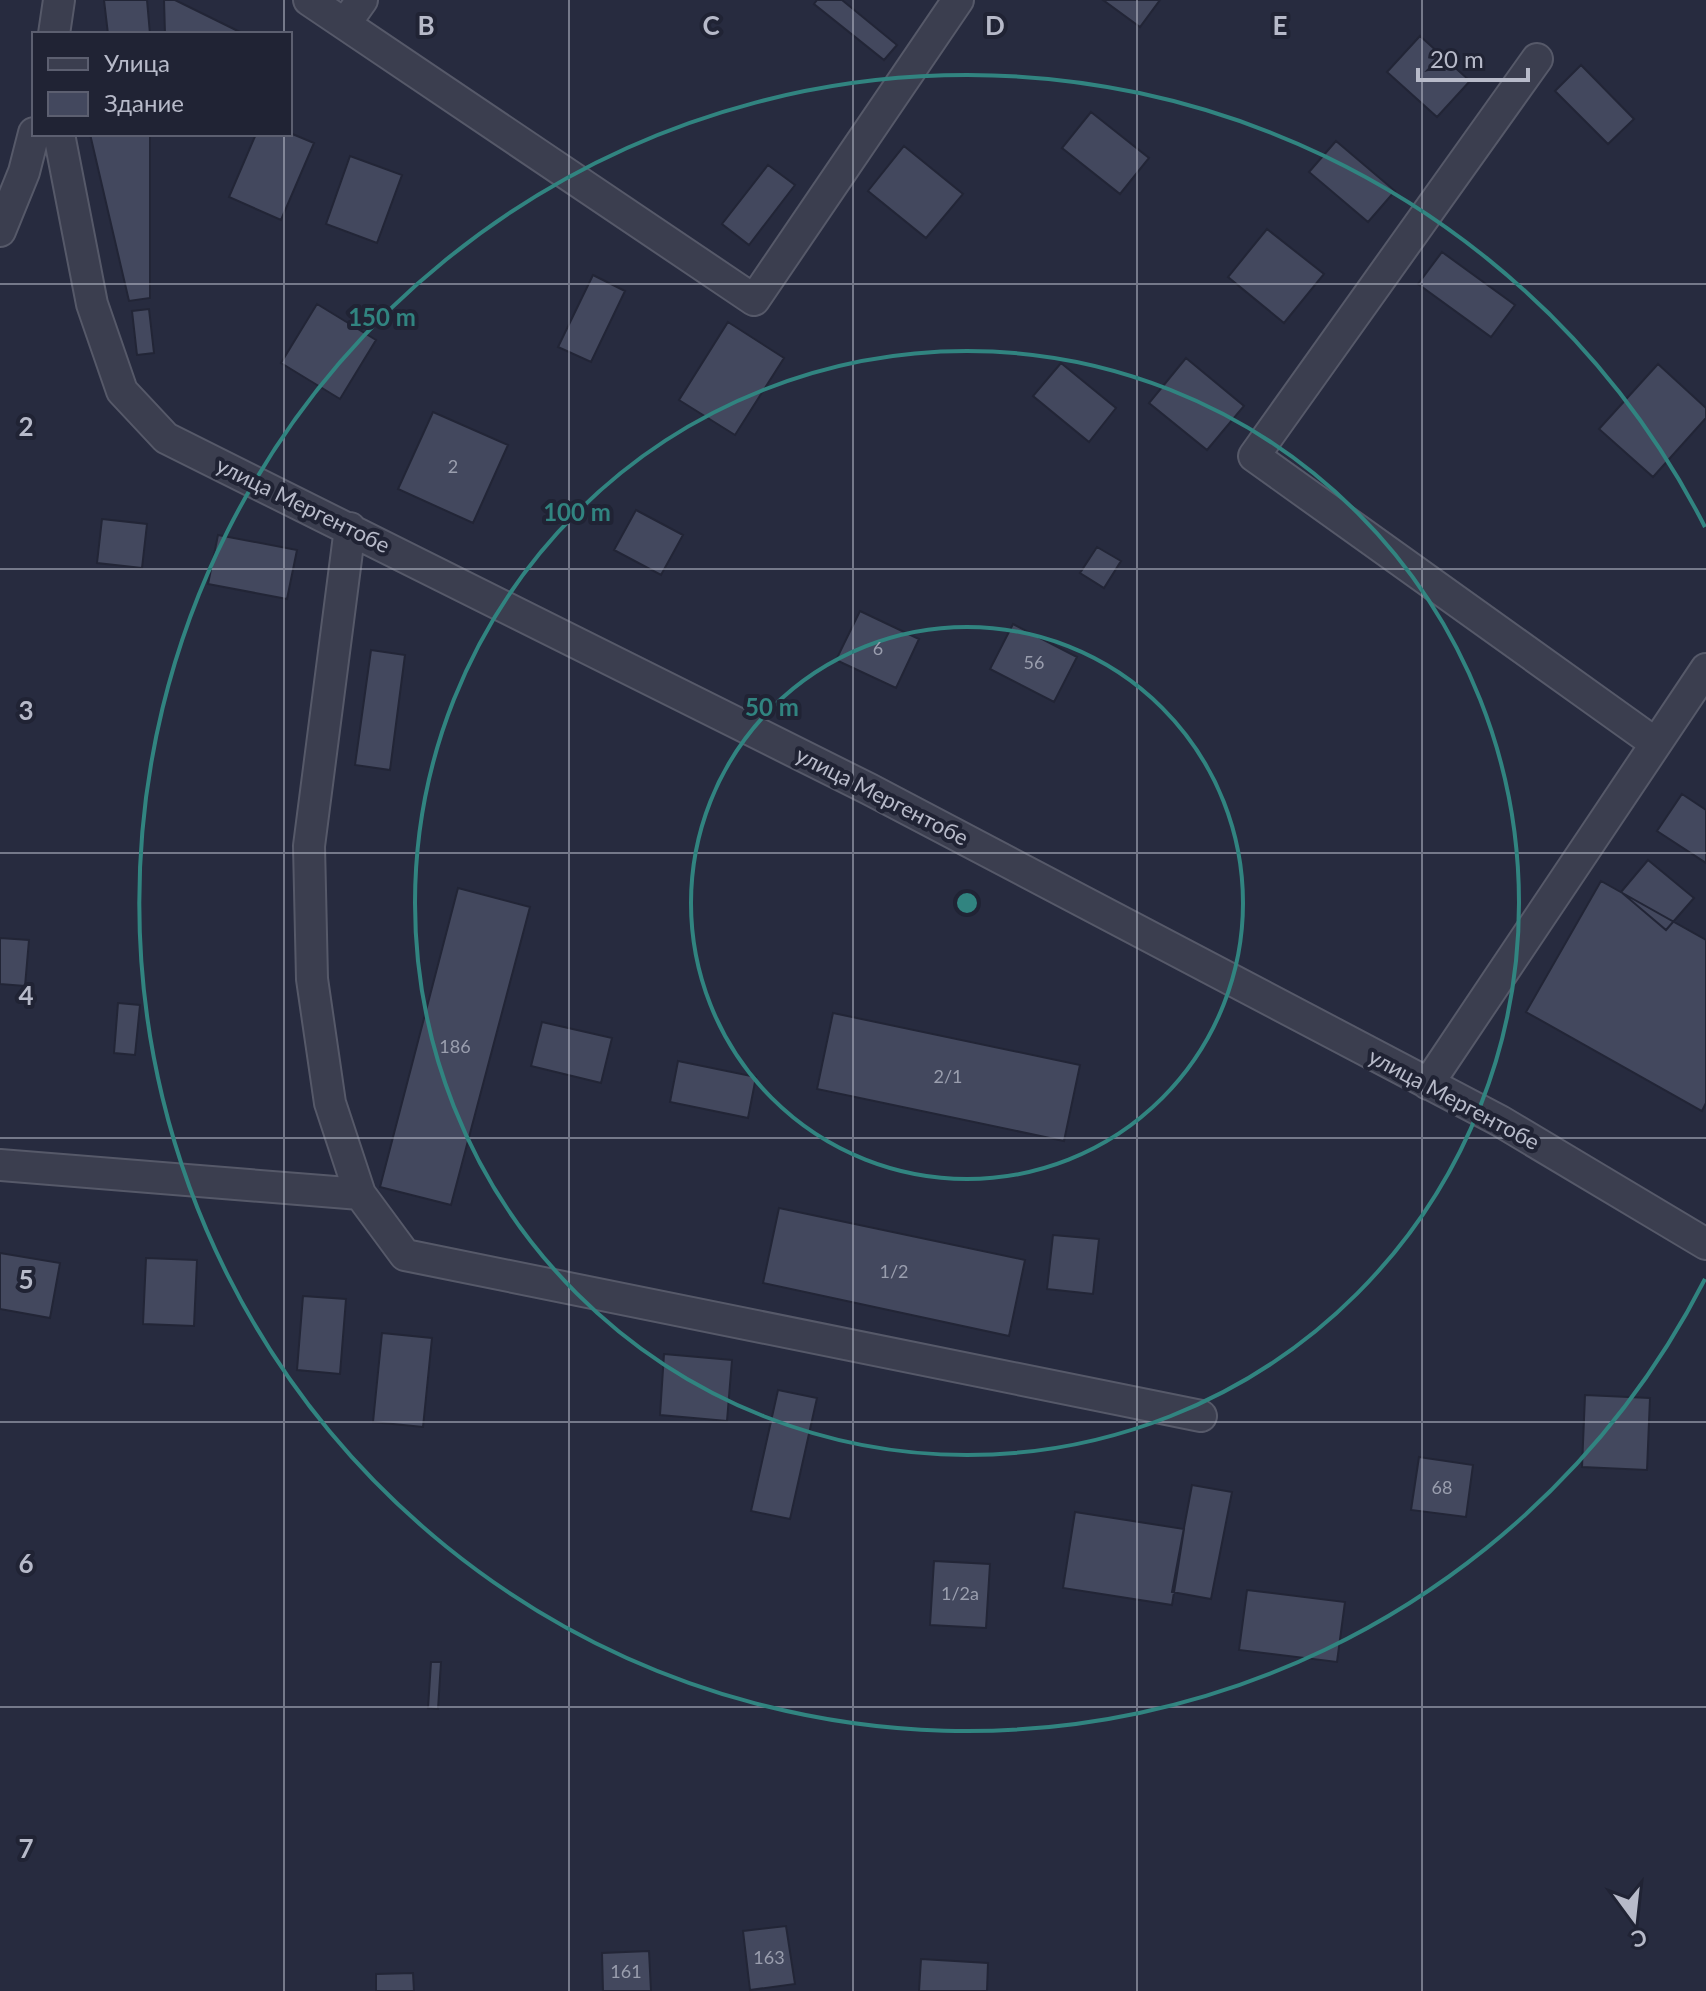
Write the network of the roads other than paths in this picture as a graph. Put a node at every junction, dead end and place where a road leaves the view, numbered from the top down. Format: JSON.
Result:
{"nodes":[{"id":1,"x":59,"y":0,"type":"edge"},
{"id":2,"x":309,"y":0,"type":"edge"},
{"id":3,"x":958,"y":0,"type":"edge"},
{"id":4,"x":353,"y":12,"type":"edge"},
{"id":5,"x":54,"y":32,"type":"edge"},
{"id":6,"x":1537,"y":59,"type":"dead end"},
{"id":7,"x":33,"y":136,"type":"edge"},
{"id":8,"x":59,"y":136,"type":"edge"},
{"id":9,"x":0,"y":231,"type":"edge"},
{"id":10,"x":350,"y":528,"type":"junction"},
{"id":11,"x":1706,"y":669,"type":"edge"},
{"id":12,"x":1655,"y":743,"type":"junction"},
{"id":13,"x":1428,"y":1084,"type":"junction"},
{"id":14,"x":0,"y":1165,"type":"edge"},
{"id":15,"x":360,"y":1194,"type":"junction"},
{"id":16,"x":1706,"y":1244,"type":"edge"},
{"id":17,"x":1201,"y":1416,"type":"dead end"}],
"edges":[{"from":1,"to":5,"type":"street"},
{"from":2,"to":4,"type":"street"},
{"from":3,"to":4,"type":"street"},
{"from":6,"to":12,"type":"street"},
{"from":7,"to":9,"type":"street"},
{"from":8,"to":10,"type":"street","name":"улица Мергентобе"},
{"from":10,"to":13,"type":"street","name":"улица Мергентобе"},
{"from":10,"to":15,"type":"street"},
{"from":11,"to":12,"type":"street"},
{"from":12,"to":13,"type":"street"},
{"from":13,"to":16,"type":"street","name":"улица Мергентобе"},
{"from":14,"to":15,"type":"street"},
{"from":15,"to":17,"type":"street"}]}
